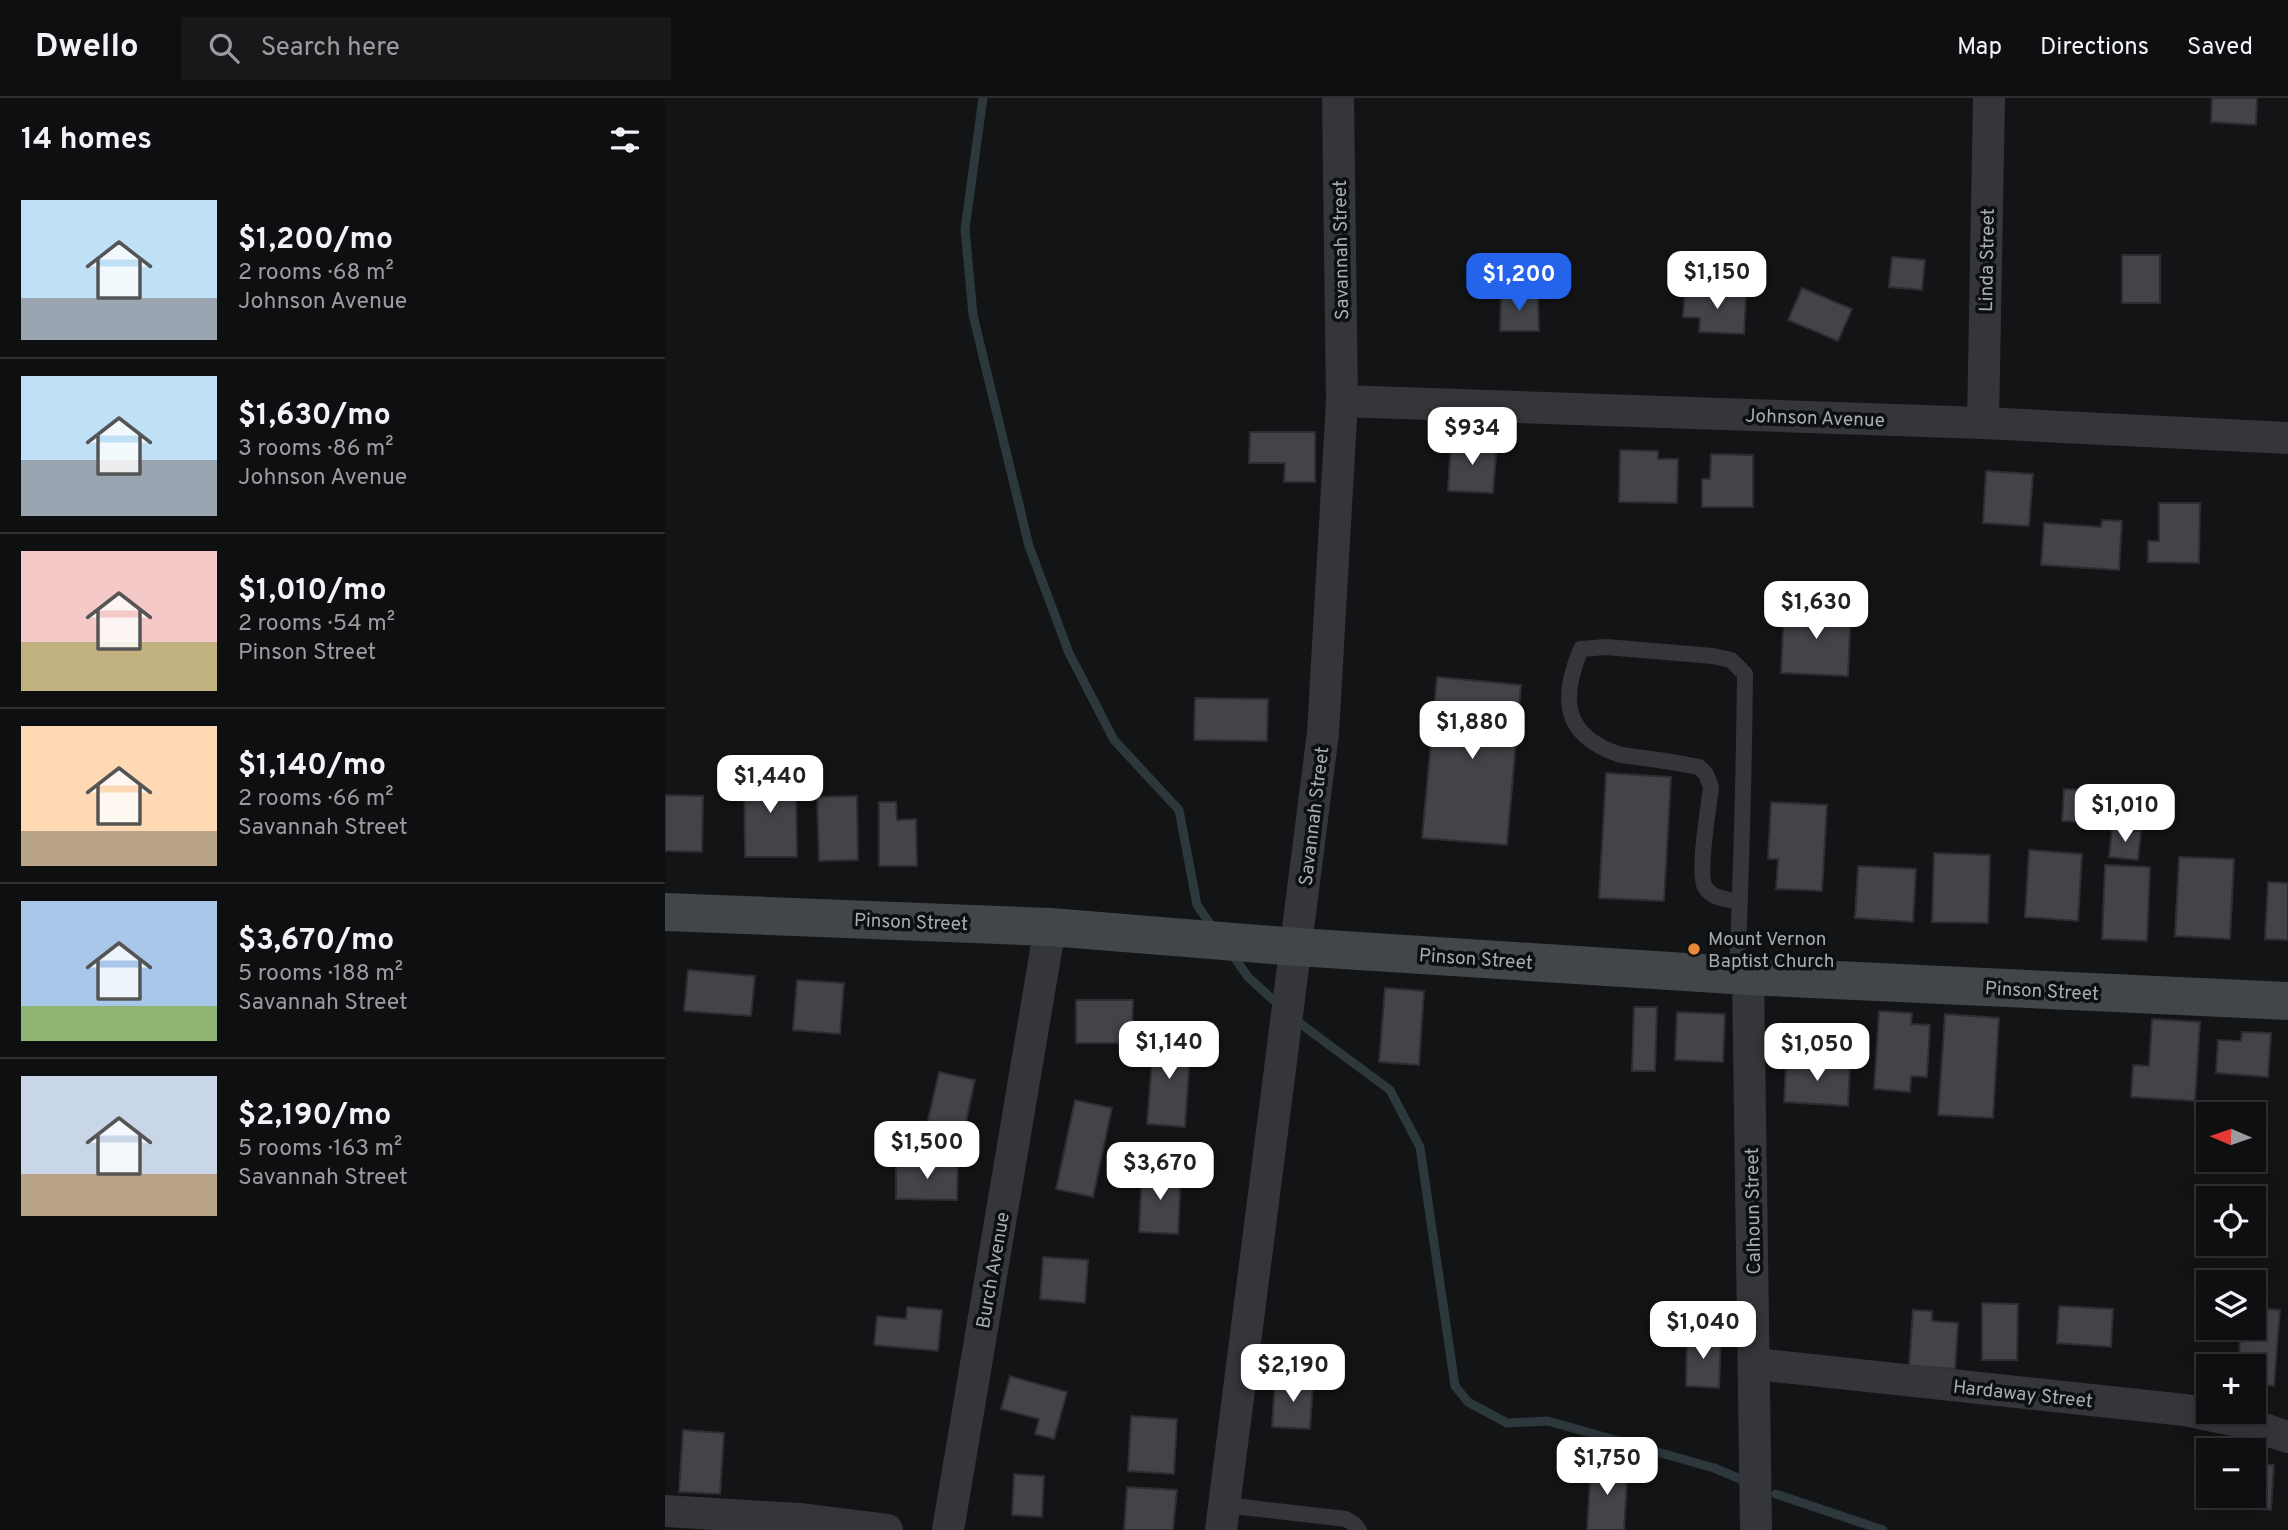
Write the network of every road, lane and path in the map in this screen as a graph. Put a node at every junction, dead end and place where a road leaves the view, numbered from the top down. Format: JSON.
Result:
{"nodes":[{"id":1,"x":1338,"y":98,"type":"edge"},
{"id":2,"x":1989,"y":98,"type":"edge"},
{"id":3,"x":1342,"y":401,"type":"junction"},
{"id":4,"x":1983,"y":423,"type":"junction"},
{"id":5,"x":2288,"y":438,"type":"edge"},
{"id":6,"x":1740,"y":902,"type":"junction"},
{"id":7,"x":665,"y":912,"type":"edge"},
{"id":8,"x":1050,"y":927,"type":"junction"},
{"id":9,"x":1297,"y":947,"type":"junction"},
{"id":10,"x":1743,"y":976,"type":"junction"},
{"id":11,"x":2288,"y":1001,"type":"edge"},
{"id":12,"x":1755,"y":1364,"type":"junction"},
{"id":13,"x":2288,"y":1437,"type":"edge"},
{"id":14,"x":665,"y":1511,"type":"edge"},
{"id":15,"x":1223,"y":1518,"type":"edge"},
{"id":16,"x":753,"y":1523,"type":"edge"},
{"id":17,"x":887,"y":1530,"type":"edge"},
{"id":18,"x":948,"y":1530,"type":"edge"},
{"id":19,"x":1359,"y":1530,"type":"edge"},
{"id":20,"x":1756,"y":1530,"type":"edge"}],
"edges":[{"from":1,"to":3,"type":"street","name":"Savannah Street"},
{"from":2,"to":4,"type":"street","name":"Linda Street"},
{"from":3,"to":4,"type":"street","name":"Johnson Avenue"},
{"from":3,"to":9,"type":"street","name":"Savannah Street"},
{"from":4,"to":5,"type":"street","name":"Johnson Avenue"},
{"from":6,"to":6,"type":"lane"},
{"from":6,"to":10,"type":"lane"},
{"from":7,"to":8,"type":"street","name":"Pinson Street"},
{"from":8,"to":9,"type":"street","name":"Pinson Street"},
{"from":8,"to":18,"type":"street","name":"Burch Avenue"},
{"from":9,"to":10,"type":"street","name":"Pinson Street"},
{"from":9,"to":15,"type":"street","name":"Savannah Street"},
{"from":10,"to":11,"type":"street","name":"Pinson Street"},
{"from":10,"to":12,"type":"street","name":"Calhoun Street"},
{"from":12,"to":13,"type":"street","name":"Hardaway Street"},
{"from":12,"to":20,"type":"street","name":"Calhoun Street"},
{"from":14,"to":16,"type":"street"},
{"from":15,"to":19,"type":"lane"},
{"from":16,"to":17,"type":"street"}]}
